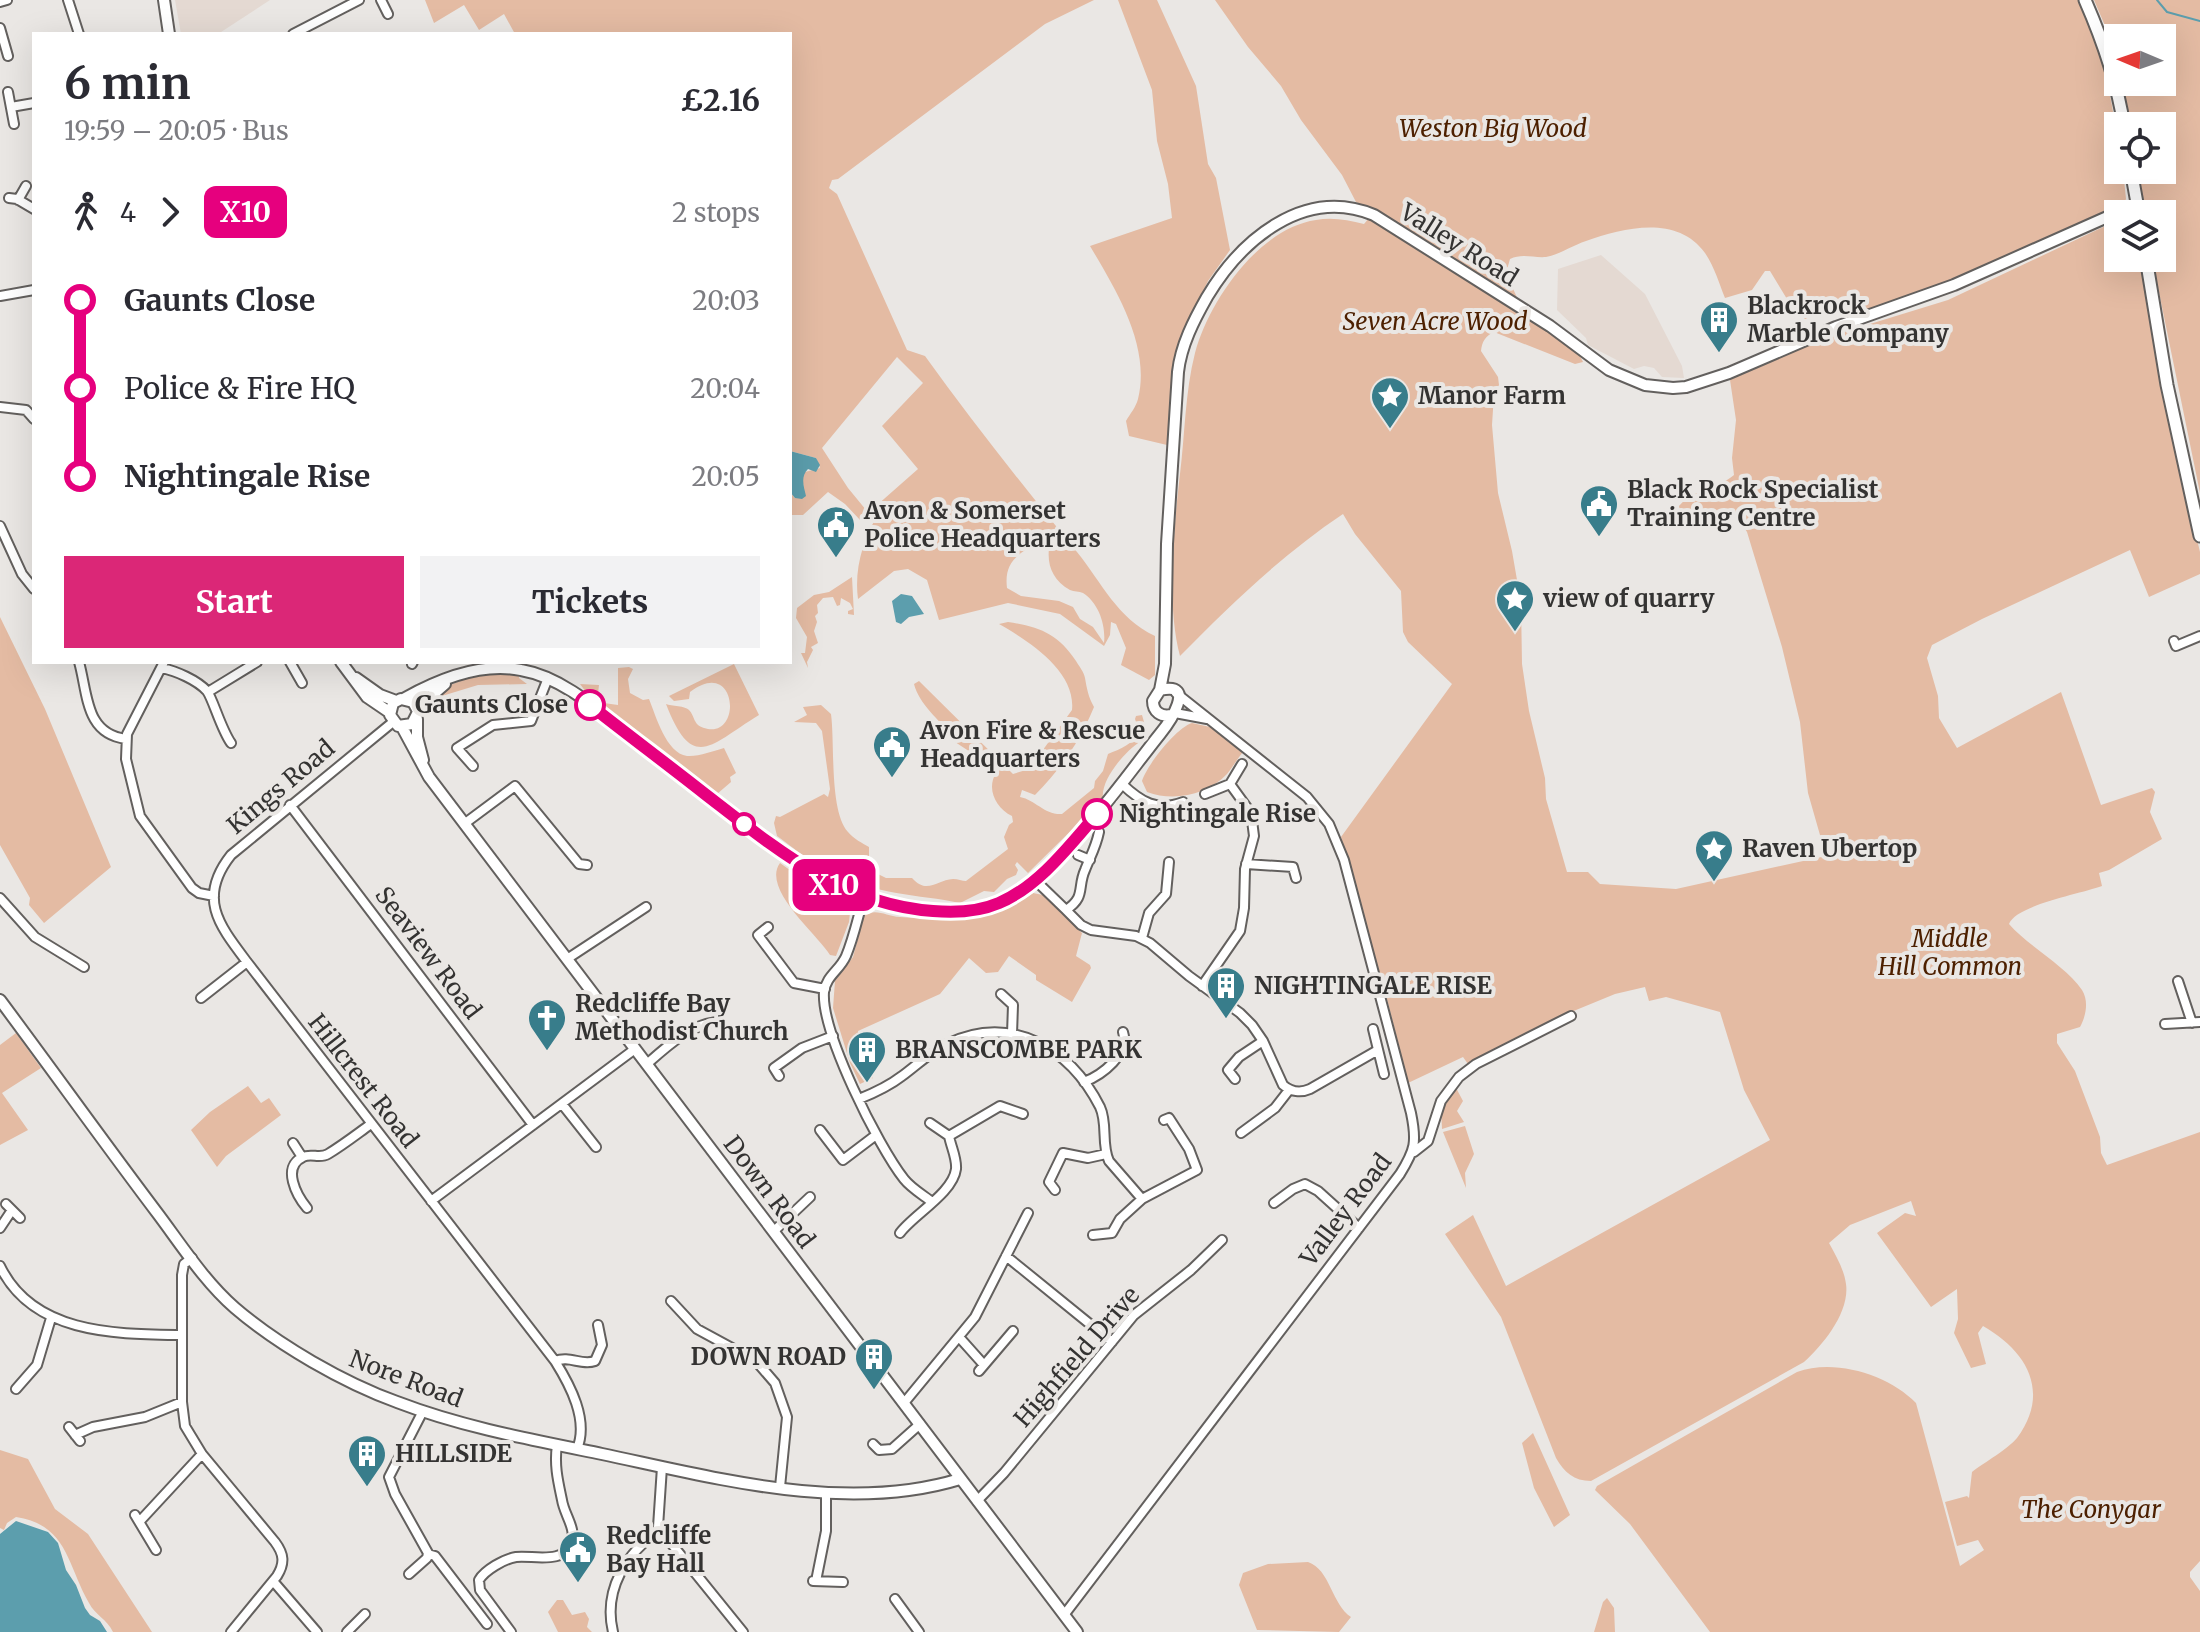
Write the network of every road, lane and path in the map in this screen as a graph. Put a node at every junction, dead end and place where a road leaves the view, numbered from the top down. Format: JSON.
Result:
{"nodes":[{"id":1,"x":7,"y":0,"type":"edge"},
{"id":2,"x":68,"y":0,"type":"edge"},
{"id":3,"x":164,"y":0,"type":"edge"},
{"id":4,"x":359,"y":0,"type":"edge"},
{"id":5,"x":381,"y":0,"type":"edge"},
{"id":6,"x":2085,"y":0,"type":"edge"},
{"id":7,"x":0,"y":2,"type":"edge"},
{"id":8,"x":388,"y":14,"type":"dead end"},
{"id":9,"x":0,"y":28,"type":"edge"},
{"id":10,"x":78,"y":32,"type":"edge"},
{"id":11,"x":169,"y":32,"type":"edge"},
{"id":12,"x":297,"y":32,"type":"edge"},
{"id":13,"x":8,"y":56,"type":"dead end"},
{"id":14,"x":8,"y":92,"type":"dead end"},
{"id":15,"x":32,"y":103,"type":"edge"},
{"id":16,"x":11,"y":107,"type":"junction"},
{"id":17,"x":2121,"y":112,"type":"edge"},
{"id":18,"x":14,"y":124,"type":"dead end"},
{"id":19,"x":26,"y":186,"type":"dead end"},
{"id":20,"x":32,"y":208,"type":"edge"},
{"id":21,"x":2104,"y":218,"type":"edge"},
{"id":22,"x":2148,"y":272,"type":"edge"},
{"id":23,"x":32,"y":290,"type":"edge"},
{"id":24,"x":0,"y":296,"type":"edge"},
{"id":25,"x":0,"y":407,"type":"edge"},
{"id":26,"x":32,"y":413,"type":"edge"},
{"id":27,"x":0,"y":526,"type":"edge"},
{"id":28,"x":2200,"y":536,"type":"edge"},
{"id":29,"x":32,"y":586,"type":"edge"},
{"id":30,"x":2200,"y":636,"type":"edge"},
{"id":31,"x":2174,"y":641,"type":"dead end"},
{"id":32,"x":80,"y":664,"type":"edge"},
{"id":33,"x":254,"y":664,"type":"edge"},
{"id":34,"x":291,"y":664,"type":"edge"},
{"id":35,"x":342,"y":664,"type":"edge"},
{"id":36,"x":1165,"y":664,"type":"junction"},
{"id":37,"x":163,"y":665,"type":"edge"},
{"id":38,"x":501,"y":665,"type":"edge"},
{"id":39,"x":295,"y":671,"type":"junction"},
{"id":40,"x":348,"y":672,"type":"junction"},
{"id":41,"x":285,"y":676,"type":"dead end"},
{"id":42,"x":453,"y":678,"type":"junction"},
{"id":43,"x":548,"y":678,"type":"junction"},
{"id":44,"x":302,"y":683,"type":"dead end"},
{"id":45,"x":1160,"y":690,"type":"junction"},
{"id":46,"x":1174,"y":691,"type":"junction"},
{"id":47,"x":208,"y":692,"type":"junction"},
{"id":48,"x":400,"y":700,"type":"junction"},
{"id":49,"x":1155,"y":710,"type":"junction"},
{"id":50,"x":1173,"y":714,"type":"junction"},
{"id":51,"x":417,"y":715,"type":"junction"},
{"id":52,"x":1208,"y":719,"type":"junction"},
{"id":53,"x":395,"y":720,"type":"junction"},
{"id":54,"x":531,"y":721,"type":"junction"},
{"id":55,"x":537,"y":730,"type":"dead end"},
{"id":56,"x":126,"y":739,"type":"junction"},
{"id":57,"x":231,"y":743,"type":"dead end"},
{"id":58,"x":1153,"y":743,"type":"junction"},
{"id":59,"x":1242,"y":764,"type":"dead end"},
{"id":60,"x":473,"y":766,"type":"dead end"},
{"id":61,"x":429,"y":777,"type":"junction"},
{"id":62,"x":1122,"y":784,"type":"junction"},
{"id":63,"x":1230,"y":784,"type":"junction"},
{"id":64,"x":1205,"y":794,"type":"dead end"},
{"id":65,"x":1183,"y":802,"type":"dead end"},
{"id":66,"x":290,"y":805,"type":"junction"},
{"id":67,"x":1173,"y":806,"type":"junction"},
{"id":68,"x":1176,"y":816,"type":"dead end"},
{"id":69,"x":464,"y":824,"type":"junction"},
{"id":70,"x":1099,"y":832,"type":"dead end"},
{"id":71,"x":1078,"y":855,"type":"dead end"},
{"id":72,"x":1090,"y":860,"type":"junction"},
{"id":73,"x":1169,"y":862,"type":"dead end"},
{"id":74,"x":1246,"y":864,"type":"junction"},
{"id":75,"x":587,"y":865,"type":"dead end"},
{"id":76,"x":1296,"y":878,"type":"dead end"},
{"id":77,"x":1035,"y":880,"type":"junction"},
{"id":78,"x":214,"y":896,"type":"junction"},
{"id":79,"x":864,"y":897,"type":"junction"},
{"id":80,"x":0,"y":898,"type":"edge"},
{"id":81,"x":646,"y":907,"type":"dead end"},
{"id":82,"x":1066,"y":910,"type":"junction"},
{"id":83,"x":768,"y":927,"type":"dead end"},
{"id":84,"x":1142,"y":938,"type":"junction"},
{"id":85,"x":567,"y":959,"type":"junction"},
{"id":86,"x":247,"y":962,"type":"junction"},
{"id":87,"x":78,"y":966,"type":"dead end"},
{"id":88,"x":2178,"y":981,"type":"dead end"},
{"id":89,"x":1202,"y":986,"type":"junction"},
{"id":90,"x":825,"y":989,"type":"junction"},
{"id":91,"x":1001,"y":994,"type":"dead end"},
{"id":92,"x":201,"y":998,"type":"dead end"},
{"id":93,"x":0,"y":1000,"type":"edge"},
{"id":94,"x":1571,"y":1016,"type":"dead end"},
{"id":95,"x":714,"y":1020,"type":"dead end"},
{"id":96,"x":2196,"y":1022,"type":"edge"},
{"id":97,"x":2165,"y":1024,"type":"dead end"},
{"id":98,"x":1373,"y":1029,"type":"dead end"},
{"id":99,"x":1012,"y":1034,"type":"junction"},
{"id":100,"x":833,"y":1036,"type":"junction"},
{"id":101,"x":1127,"y":1040,"type":"dead end"},
{"id":102,"x":1263,"y":1041,"type":"junction"},
{"id":103,"x":635,"y":1049,"type":"junction"},
{"id":104,"x":1378,"y":1050,"type":"junction"},
{"id":105,"x":1339,"y":1058,"type":"dead end"},
{"id":106,"x":647,"y":1064,"type":"junction"},
{"id":107,"x":774,"y":1068,"type":"dead end"},
{"id":108,"x":1345,"y":1068,"type":"junction"},
{"id":109,"x":1384,"y":1074,"type":"dead end"},
{"id":110,"x":1235,"y":1079,"type":"dead end"},
{"id":111,"x":1084,"y":1082,"type":"junction"},
{"id":112,"x":1289,"y":1090,"type":"junction"},
{"id":113,"x":1003,"y":1093,"type":"dead end"},
{"id":114,"x":859,"y":1099,"type":"junction"},
{"id":115,"x":564,"y":1102,"type":"junction"},
{"id":116,"x":1003,"y":1105,"type":"junction"},
{"id":117,"x":1175,"y":1108,"type":"dead end"},
{"id":118,"x":1023,"y":1114,"type":"dead end"},
{"id":119,"x":930,"y":1123,"type":"dead end"},
{"id":120,"x":1256,"y":1123,"type":"junction"},
{"id":121,"x":371,"y":1124,"type":"junction"},
{"id":122,"x":533,"y":1125,"type":"junction"},
{"id":123,"x":820,"y":1130,"type":"dead end"},
{"id":124,"x":1262,"y":1131,"type":"dead end"},
{"id":125,"x":1241,"y":1133,"type":"dead end"},
{"id":126,"x":876,"y":1135,"type":"junction"},
{"id":127,"x":949,"y":1136,"type":"junction"},
{"id":128,"x":594,"y":1137,"type":"dead end"},
{"id":129,"x":293,"y":1143,"type":"dead end"},
{"id":130,"x":596,"y":1147,"type":"dead end"},
{"id":131,"x":1414,"y":1152,"type":"junction"},
{"id":132,"x":1106,"y":1154,"type":"junction"},
{"id":133,"x":302,"y":1157,"type":"junction"},
{"id":134,"x":1049,"y":1185,"type":"dead end"},
{"id":135,"x":810,"y":1197,"type":"dead end"},
{"id":136,"x":1142,"y":1199,"type":"junction"},
{"id":137,"x":431,"y":1201,"type":"junction"},
{"id":138,"x":932,"y":1202,"type":"junction"},
{"id":139,"x":1274,"y":1203,"type":"dead end"},
{"id":140,"x":307,"y":1208,"type":"dead end"},
{"id":141,"x":1028,"y":1213,"type":"dead end"},
{"id":142,"x":20,"y":1218,"type":"dead end"},
{"id":143,"x":901,"y":1227,"type":"dead end"},
{"id":144,"x":0,"y":1228,"type":"edge"},
{"id":145,"x":1359,"y":1228,"type":"junction"},
{"id":146,"x":774,"y":1231,"type":"junction"},
{"id":147,"x":1093,"y":1235,"type":"dead end"},
{"id":148,"x":1222,"y":1240,"type":"dead end"},
{"id":149,"x":1006,"y":1256,"type":"junction"},
{"id":150,"x":192,"y":1258,"type":"junction"},
{"id":151,"x":0,"y":1266,"type":"edge"},
{"id":152,"x":671,"y":1301,"type":"dead end"},
{"id":153,"x":51,"y":1318,"type":"junction"},
{"id":154,"x":598,"y":1325,"type":"dead end"},
{"id":155,"x":1013,"y":1331,"type":"dead end"},
{"id":156,"x":182,"y":1335,"type":"junction"},
{"id":157,"x":959,"y":1337,"type":"junction"},
{"id":158,"x":1112,"y":1342,"type":"junction"},
{"id":159,"x":555,"y":1361,"type":"junction"},
{"id":160,"x":16,"y":1389,"type":"dead end"},
{"id":161,"x":182,"y":1402,"type":"junction"},
{"id":162,"x":904,"y":1403,"type":"junction"},
{"id":163,"x":423,"y":1411,"type":"junction"},
{"id":164,"x":920,"y":1424,"type":"junction"},
{"id":165,"x":75,"y":1434,"type":"dead end"},
{"id":166,"x":557,"y":1445,"type":"junction"},
{"id":167,"x":577,"y":1449,"type":"junction"},
{"id":168,"x":875,"y":1450,"type":"dead end"},
{"id":169,"x":202,"y":1454,"type":"junction"},
{"id":170,"x":662,"y":1467,"type":"junction"},
{"id":171,"x":960,"y":1479,"type":"junction"},
{"id":172,"x":780,"y":1487,"type":"junction"},
{"id":173,"x":826,"y":1492,"type":"junction"},
{"id":174,"x":977,"y":1501,"type":"junction"},
{"id":175,"x":661,"y":1530,"type":"junction"},
{"id":176,"x":156,"y":1550,"type":"dead end"},
{"id":177,"x":428,"y":1554,"type":"junction"},
{"id":178,"x":409,"y":1574,"type":"dead end"},
{"id":179,"x":273,"y":1581,"type":"junction"},
{"id":180,"x":843,"y":1582,"type":"dead end"},
{"id":181,"x":910,"y":1599,"type":"dead end"},
{"id":182,"x":365,"y":1614,"type":"dead end"},
{"id":183,"x":1064,"y":1615,"type":"junction"},
{"id":184,"x":487,"y":1624,"type":"dead end"},
{"id":185,"x":231,"y":1632,"type":"edge"},
{"id":186,"x":317,"y":1632,"type":"edge"},
{"id":187,"x":347,"y":1632,"type":"edge"},
{"id":188,"x":511,"y":1632,"type":"edge"},
{"id":189,"x":613,"y":1632,"type":"edge"},
{"id":190,"x":743,"y":1632,"type":"edge"},
{"id":191,"x":919,"y":1632,"type":"edge"},
{"id":192,"x":1077,"y":1632,"type":"edge"}],
"edges":[{"from":1,"to":7,"type":"street"},
{"from":2,"to":10,"type":"street"},
{"from":3,"to":11,"type":"street"},
{"from":4,"to":12,"type":"street"},
{"from":5,"to":8,"type":"street"},
{"from":6,"to":17,"type":"main road"},
{"from":9,"to":13,"type":"street"},
{"from":14,"to":16,"type":"street"},
{"from":15,"to":16,"type":"street"},
{"from":16,"to":18,"type":"street"},
{"from":19,"to":20,"type":"street"},
{"from":21,"to":36,"type":"street","name":"Valley Road"},
{"from":22,"to":28,"type":"main road"},
{"from":23,"to":24,"type":"street"},
{"from":25,"to":26,"type":"street"},
{"from":27,"to":29,"type":"street"},
{"from":30,"to":31,"type":"street"},
{"from":32,"to":56,"type":"street"},
{"from":33,"to":47,"type":"street"},
{"from":34,"to":39,"type":"street"},
{"from":35,"to":40,"type":"street","name":"Down Road"},
{"from":36,"to":45,"type":"street","name":"Valley Road"},
{"from":36,"to":46,"type":"street","name":"Valley Road"},
{"from":37,"to":47,"type":"street"},
{"from":37,"to":56,"type":"street"},
{"from":38,"to":42,"type":"street"},
{"from":38,"to":43,"type":"street"},
{"from":39,"to":41,"type":"street"},
{"from":39,"to":44,"type":"street"},
{"from":40,"to":48,"type":"street","name":"Down Road"},
{"from":40,"to":53,"type":"street","name":"Down Road"},
{"from":42,"to":48,"type":"street"},
{"from":42,"to":51,"type":"street"},
{"from":43,"to":54,"type":"street"},
{"from":43,"to":79,"type":"street"},
{"from":45,"to":46,"type":"street"},
{"from":45,"to":49,"type":"street","name":"Valley Road"},
{"from":46,"to":50,"type":"street","name":"Valley Road"},
{"from":46,"to":52,"type":"street","name":"Valley Road"},
{"from":47,"to":57,"type":"street"},
{"from":48,"to":51,"type":"street","name":"Down Road"},
{"from":48,"to":53,"type":"street"},
{"from":49,"to":50,"type":"street","name":"Valley Road"},
{"from":49,"to":58,"type":"street"},
{"from":50,"to":52,"type":"street","name":"Valley Road"},
{"from":50,"to":58,"type":"street"},
{"from":51,"to":53,"type":"street"},
{"from":51,"to":61,"type":"street","name":"Down Road"},
{"from":52,"to":131,"type":"street","name":"Valley Road"},
{"from":53,"to":61,"type":"street","name":"Down Road"},
{"from":53,"to":66,"type":"street","name":"Kings Road"},
{"from":54,"to":55,"type":"street"},
{"from":54,"to":60,"type":"street"},
{"from":56,"to":78,"type":"street"},
{"from":58,"to":62,"type":"street"},
{"from":59,"to":63,"type":"street"},
{"from":61,"to":69,"type":"street","name":"Down Road"},
{"from":62,"to":67,"type":"street"},
{"from":62,"to":77,"type":"street"},
{"from":63,"to":64,"type":"street"},
{"from":63,"to":74,"type":"street"},
{"from":65,"to":67,"type":"street"},
{"from":66,"to":78,"type":"street","name":"Kings Road"},
{"from":66,"to":122,"type":"street","name":"Seaview Road"},
{"from":67,"to":68,"type":"street"},
{"from":69,"to":75,"type":"street"},
{"from":69,"to":85,"type":"street","name":"Down Road"},
{"from":70,"to":72,"type":"street"},
{"from":71,"to":72,"type":"street"},
{"from":72,"to":82,"type":"street"},
{"from":73,"to":84,"type":"street"},
{"from":74,"to":76,"type":"street"},
{"from":74,"to":89,"type":"street"},
{"from":77,"to":79,"type":"street"},
{"from":77,"to":82,"type":"street"},
{"from":78,"to":86,"type":"street","name":"Hillcrest Road"},
{"from":79,"to":90,"type":"street"},
{"from":80,"to":87,"type":"street"},
{"from":81,"to":85,"type":"street"},
{"from":82,"to":84,"type":"street"},
{"from":83,"to":90,"type":"street"},
{"from":84,"to":89,"type":"street"},
{"from":85,"to":103,"type":"street","name":"Down Road"},
{"from":86,"to":92,"type":"street"},
{"from":86,"to":121,"type":"street","name":"Hillcrest Road"},
{"from":88,"to":96,"type":"street"},
{"from":89,"to":102,"type":"street"},
{"from":90,"to":100,"type":"street"},
{"from":91,"to":99,"type":"street"},
{"from":93,"to":150,"type":"street","name":"Nore Road"},
{"from":94,"to":131,"type":"street"},
{"from":95,"to":106,"type":"street"},
{"from":96,"to":97,"type":"street"},
{"from":98,"to":104,"type":"street"},
{"from":99,"to":111,"type":"street"},
{"from":99,"to":114,"type":"street"},
{"from":100,"to":107,"type":"street"},
{"from":100,"to":114,"type":"street"},
{"from":101,"to":111,"type":"street"},
{"from":102,"to":110,"type":"street"},
{"from":102,"to":112,"type":"street"},
{"from":103,"to":106,"type":"street","name":"Down Road"},
{"from":103,"to":115,"type":"street"},
{"from":104,"to":108,"type":"street"},
{"from":104,"to":109,"type":"street"},
{"from":105,"to":108,"type":"street"},
{"from":106,"to":146,"type":"street","name":"Down Road"},
{"from":108,"to":112,"type":"street"},
{"from":111,"to":132,"type":"street"},
{"from":112,"to":120,"type":"street"},
{"from":113,"to":116,"type":"street"},
{"from":114,"to":126,"type":"street"},
{"from":115,"to":122,"type":"street"},
{"from":115,"to":128,"type":"street"},
{"from":115,"to":130,"type":"street"},
{"from":116,"to":118,"type":"street"},
{"from":116,"to":127,"type":"street"},
{"from":117,"to":136,"type":"street"},
{"from":119,"to":127,"type":"street"},
{"from":120,"to":124,"type":"street"},
{"from":120,"to":125,"type":"street"},
{"from":121,"to":133,"type":"street"},
{"from":121,"to":137,"type":"street","name":"Hillcrest Road"},
{"from":122,"to":137,"type":"street"},
{"from":123,"to":126,"type":"street"},
{"from":126,"to":138,"type":"street"},
{"from":127,"to":138,"type":"street"},
{"from":129,"to":133,"type":"street"},
{"from":131,"to":145,"type":"street","name":"Valley Road"},
{"from":132,"to":134,"type":"street"},
{"from":132,"to":136,"type":"street"},
{"from":133,"to":140,"type":"street"},
{"from":135,"to":146,"type":"street"},
{"from":136,"to":147,"type":"street"},
{"from":137,"to":159,"type":"street","name":"Hillcrest Road"},
{"from":138,"to":143,"type":"street"},
{"from":139,"to":145,"type":"street"},
{"from":141,"to":149,"type":"street"},
{"from":142,"to":144,"type":"street"},
{"from":145,"to":183,"type":"street","name":"Valley Road"},
{"from":146,"to":162,"type":"street","name":"Down Road"},
{"from":148,"to":158,"type":"street","name":"Highfield Drive"},
{"from":149,"to":157,"type":"street"},
{"from":149,"to":158,"type":"street"},
{"from":150,"to":156,"type":"street"},
{"from":150,"to":163,"type":"street","name":"Nore Road"},
{"from":151,"to":153,"type":"street"},
{"from":152,"to":172,"type":"street"},
{"from":153,"to":156,"type":"street"},
{"from":153,"to":160,"type":"street"},
{"from":154,"to":159,"type":"street"},
{"from":155,"to":157,"type":"street"},
{"from":156,"to":161,"type":"street"},
{"from":157,"to":162,"type":"street"},
{"from":158,"to":174,"type":"street","name":"Highfield Drive"},
{"from":159,"to":167,"type":"street","name":"Hillcrest Road"},
{"from":161,"to":165,"type":"street"},
{"from":161,"to":169,"type":"street"},
{"from":162,"to":164,"type":"street","name":"Down Road"},
{"from":163,"to":166,"type":"street","name":"Nore Road"},
{"from":163,"to":177,"type":"street"},
{"from":164,"to":168,"type":"street"},
{"from":164,"to":171,"type":"street","name":"Down Road"},
{"from":166,"to":167,"type":"street","name":"Nore Road"},
{"from":166,"to":188,"type":"street"},
{"from":167,"to":170,"type":"street","name":"Nore Road"},
{"from":169,"to":176,"type":"street"},
{"from":169,"to":179,"type":"street"},
{"from":170,"to":172,"type":"street","name":"Nore Road"},
{"from":170,"to":175,"type":"street"},
{"from":171,"to":173,"type":"street","name":"Nore Road"},
{"from":171,"to":174,"type":"street","name":"Down Road"},
{"from":172,"to":173,"type":"street","name":"Nore Road"},
{"from":173,"to":180,"type":"street"},
{"from":174,"to":183,"type":"street","name":"Down Road"},
{"from":175,"to":189,"type":"street"},
{"from":175,"to":190,"type":"street"},
{"from":177,"to":178,"type":"street"},
{"from":177,"to":184,"type":"street"},
{"from":179,"to":185,"type":"street"},
{"from":179,"to":186,"type":"street"},
{"from":181,"to":191,"type":"street"},
{"from":182,"to":187,"type":"street"},
{"from":183,"to":192,"type":"street","name":"Down Road"}]}
